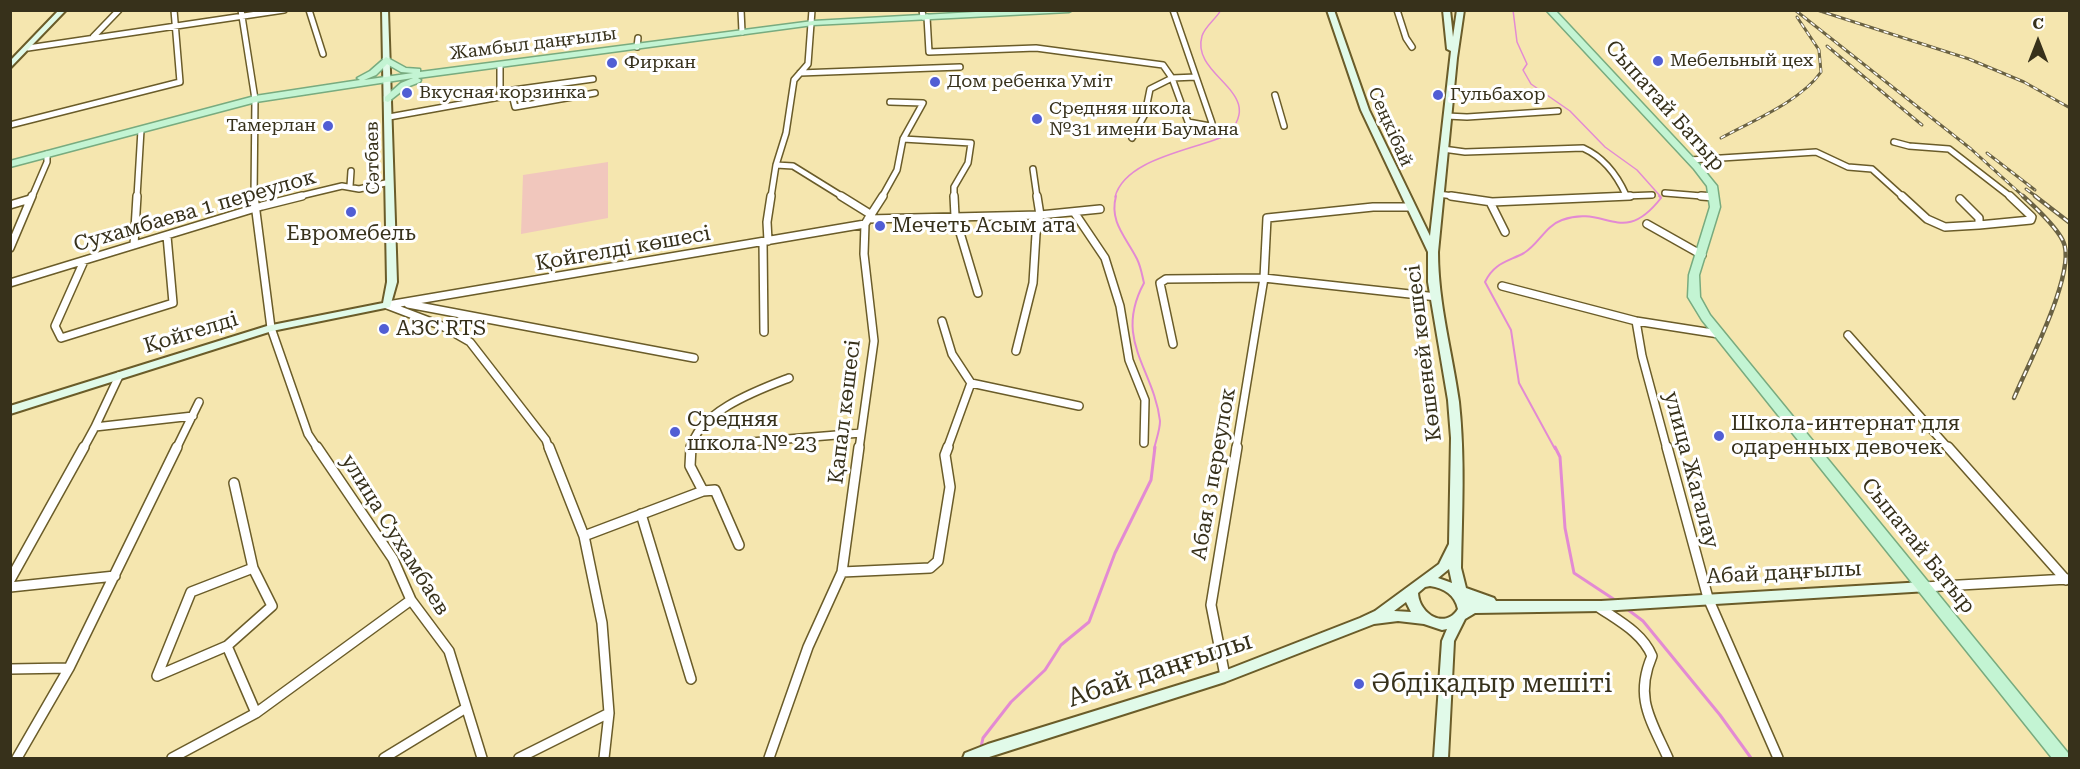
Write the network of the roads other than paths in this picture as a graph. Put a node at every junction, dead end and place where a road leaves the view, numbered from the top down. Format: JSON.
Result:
{"nodes":[{"id":1,"x":63,"y":10,"type":"edge"},
{"id":2,"x":119,"y":10,"type":"edge"},
{"id":3,"x":174,"y":10,"type":"edge"},
{"id":4,"x":284,"y":10,"type":"edge"},
{"id":5,"x":309,"y":10,"type":"edge"},
{"id":6,"x":386,"y":10,"type":"edge"},
{"id":7,"x":741,"y":10,"type":"edge"},
{"id":8,"x":812,"y":10,"type":"edge"},
{"id":9,"x":1069,"y":10,"type":"edge"},
{"id":10,"x":1173,"y":10,"type":"edge"},
{"id":11,"x":1330,"y":10,"type":"edge"},
{"id":12,"x":1397,"y":10,"type":"edge"},
{"id":13,"x":1446,"y":10,"type":"edge"},
{"id":14,"x":1461,"y":10,"type":"edge"},
{"id":15,"x":1550,"y":10,"type":"edge"},
{"id":16,"x":1011,"y":12,"type":"edge"},
{"id":17,"x":242,"y":13,"type":"edge"},
{"id":18,"x":924,"y":15,"type":"edge"},
{"id":19,"x":813,"y":23,"type":"junction"},
{"id":20,"x":175,"y":26,"type":"junction"},
{"id":21,"x":742,"y":32,"type":"junction"},
{"id":22,"x":92,"y":38,"type":"junction"},
{"id":23,"x":1412,"y":47,"type":"dead end"},
{"id":24,"x":28,"y":48,"type":"junction"},
{"id":25,"x":10,"y":52,"type":"edge"},
{"id":26,"x":323,"y":54,"type":"dead end"},
{"id":27,"x":1453,"y":58,"type":"junction"},
{"id":28,"x":386,"y":60,"type":"junction"},
{"id":29,"x":500,"y":64,"type":"junction"},
{"id":30,"x":10,"y":66,"type":"edge"},
{"id":31,"x":960,"y":67,"type":"dead end"},
{"id":32,"x":443,"y":72,"type":"junction"},
{"id":33,"x":800,"y":73,"type":"junction"},
{"id":34,"x":1196,"y":77,"type":"junction"},
{"id":35,"x":1172,"y":78,"type":"junction"},
{"id":36,"x":593,"y":79,"type":"dead end"},
{"id":37,"x":387,"y":80,"type":"junction"},
{"id":38,"x":329,"y":87,"type":"junction"},
{"id":39,"x":595,"y":93,"type":"dead end"},
{"id":40,"x":1275,"y":94,"type":"dead end"},
{"id":41,"x":500,"y":95,"type":"junction"},
{"id":42,"x":255,"y":99,"type":"junction"},
{"id":43,"x":388,"y":99,"type":"junction"},
{"id":44,"x":890,"y":102,"type":"dead end"},
{"id":45,"x":1558,"y":111,"type":"dead end"},
{"id":46,"x":1447,"y":116,"type":"junction"},
{"id":47,"x":388,"y":117,"type":"junction"},
{"id":48,"x":10,"y":125,"type":"edge"},
{"id":49,"x":1284,"y":126,"type":"dead end"},
{"id":50,"x":141,"y":130,"type":"junction"},
{"id":51,"x":1132,"y":138,"type":"dead end"},
{"id":52,"x":903,"y":139,"type":"junction"},
{"id":53,"x":1894,"y":142,"type":"dead end"},
{"id":54,"x":1443,"y":149,"type":"junction"},
{"id":55,"x":47,"y":154,"type":"junction"},
{"id":56,"x":1690,"y":160,"type":"junction"},
{"id":57,"x":10,"y":164,"type":"edge"},
{"id":58,"x":776,"y":165,"type":"junction"},
{"id":59,"x":1033,"y":169,"type":"dead end"},
{"id":60,"x":351,"y":171,"type":"dead end"},
{"id":61,"x":390,"y":182,"type":"junction"},
{"id":62,"x":350,"y":186,"type":"junction"},
{"id":63,"x":1665,"y":193,"type":"dead end"},
{"id":64,"x":1438,"y":194,"type":"junction"},
{"id":65,"x":1626,"y":195,"type":"junction"},
{"id":66,"x":1652,"y":195,"type":"dead end"},
{"id":67,"x":1714,"y":197,"type":"junction"},
{"id":68,"x":30,"y":199,"type":"junction"},
{"id":69,"x":1960,"y":199,"type":"dead end"},
{"id":70,"x":1490,"y":202,"type":"junction"},
{"id":71,"x":10,"y":205,"type":"edge"},
{"id":72,"x":1411,"y":207,"type":"junction"},
{"id":73,"x":254,"y":208,"type":"junction"},
{"id":74,"x":1100,"y":209,"type":"dead end"},
{"id":75,"x":1074,"y":212,"type":"junction"},
{"id":76,"x":1040,"y":215,"type":"junction"},
{"id":77,"x":955,"y":216,"type":"junction"},
{"id":78,"x":868,"y":219,"type":"junction"},
{"id":79,"x":1647,"y":224,"type":"dead end"},
{"id":80,"x":1979,"y":225,"type":"junction"},
{"id":81,"x":1505,"y":232,"type":"dead end"},
{"id":82,"x":167,"y":236,"type":"junction"},
{"id":83,"x":766,"y":241,"type":"junction"},
{"id":84,"x":134,"y":245,"type":"junction"},
{"id":85,"x":10,"y":248,"type":"edge"},
{"id":86,"x":1433,"y":252,"type":"junction"},
{"id":87,"x":1702,"y":255,"type":"junction"},
{"id":88,"x":84,"y":261,"type":"junction"},
{"id":89,"x":1264,"y":278,"type":"junction"},
{"id":90,"x":10,"y":283,"type":"edge"},
{"id":91,"x":1502,"y":286,"type":"dead end"},
{"id":92,"x":978,"y":292,"type":"dead end"},
{"id":93,"x":1437,"y":297,"type":"junction"},
{"id":94,"x":404,"y":303,"type":"junction"},
{"id":95,"x":387,"y":305,"type":"junction"},
{"id":96,"x":942,"y":321,"type":"dead end"},
{"id":97,"x":1636,"y":321,"type":"junction"},
{"id":98,"x":271,"y":328,"type":"junction"},
{"id":99,"x":764,"y":332,"type":"dead end"},
{"id":100,"x":1719,"y":334,"type":"junction"},
{"id":101,"x":1848,"y":335,"type":"dead end"},
{"id":102,"x":1173,"y":344,"type":"dead end"},
{"id":103,"x":1016,"y":351,"type":"dead end"},
{"id":104,"x":694,"y":358,"type":"dead end"},
{"id":105,"x":119,"y":376,"type":"junction"},
{"id":106,"x":789,"y":378,"type":"dead end"},
{"id":107,"x":971,"y":383,"type":"junction"},
{"id":108,"x":199,"y":402,"type":"dead end"},
{"id":109,"x":1079,"y":406,"type":"dead end"},
{"id":110,"x":10,"y":410,"type":"edge"},
{"id":111,"x":193,"y":416,"type":"junction"},
{"id":112,"x":95,"y":427,"type":"junction"},
{"id":113,"x":861,"y":433,"type":"junction"},
{"id":114,"x":751,"y":441,"type":"dead end"},
{"id":115,"x":1144,"y":443,"type":"dead end"},
{"id":116,"x":234,"y":483,"type":"dead end"},
{"id":117,"x":703,"y":491,"type":"junction"},
{"id":118,"x":641,"y":514,"type":"junction"},
{"id":119,"x":584,"y":536,"type":"junction"},
{"id":120,"x":1454,"y":536,"type":"junction"},
{"id":121,"x":739,"y":545,"type":"dead end"},
{"id":122,"x":253,"y":568,"type":"junction"},
{"id":123,"x":842,"y":572,"type":"junction"},
{"id":124,"x":116,"y":576,"type":"junction"},
{"id":125,"x":2068,"y":579,"type":"edge"},
{"id":126,"x":10,"y":580,"type":"edge"},
{"id":127,"x":10,"y":587,"type":"edge"},
{"id":128,"x":1416,"y":587,"type":"junction"},
{"id":129,"x":1924,"y":587,"type":"junction"},
{"id":130,"x":1708,"y":598,"type":"junction"},
{"id":131,"x":411,"y":600,"type":"junction"},
{"id":132,"x":1459,"y":603,"type":"junction"},
{"id":133,"x":1508,"y":605,"type":"junction"},
{"id":134,"x":1599,"y":606,"type":"junction"},
{"id":135,"x":1429,"y":621,"type":"junction"},
{"id":136,"x":1365,"y":622,"type":"junction"},
{"id":137,"x":227,"y":646,"type":"junction"},
{"id":138,"x":1448,"y":652,"type":"junction"},
{"id":139,"x":69,"y":668,"type":"junction"},
{"id":140,"x":10,"y":669,"type":"edge"},
{"id":141,"x":1225,"y":676,"type":"junction"},
{"id":142,"x":691,"y":679,"type":"dead end"},
{"id":143,"x":466,"y":708,"type":"junction"},
{"id":144,"x":256,"y":713,"type":"junction"},
{"id":145,"x":609,"y":713,"type":"junction"},
{"id":146,"x":988,"y":755,"type":"edge"},
{"id":147,"x":17,"y":759,"type":"edge"},
{"id":148,"x":172,"y":759,"type":"edge"},
{"id":149,"x":384,"y":759,"type":"edge"},
{"id":150,"x":482,"y":759,"type":"edge"},
{"id":151,"x":519,"y":759,"type":"edge"},
{"id":152,"x":604,"y":759,"type":"edge"},
{"id":153,"x":768,"y":759,"type":"edge"},
{"id":154,"x":970,"y":759,"type":"edge"},
{"id":155,"x":1441,"y":759,"type":"edge"},
{"id":156,"x":1668,"y":759,"type":"edge"},
{"id":157,"x":1778,"y":759,"type":"edge"},
{"id":158,"x":2062,"y":759,"type":"edge"}],
"edges":[{"from":1,"to":24,"type":"main road"},
{"from":2,"to":22,"type":"street"},
{"from":3,"to":20,"type":"street"},
{"from":4,"to":17,"type":"street"},
{"from":5,"to":26,"type":"street"},
{"from":6,"to":28,"type":"main road","name":"Сәтбаев"},
{"from":7,"to":21,"type":"street"},
{"from":8,"to":19,"type":"street"},
{"from":9,"to":16,"type":"main road","name":"Жамбыл даңғылы"},
{"from":10,"to":34,"type":"street"},
{"from":11,"to":72,"type":"main road","name":"Сеңкібай"},
{"from":12,"to":23,"type":"street"},
{"from":13,"to":27,"type":"main road","name":"Көшеней көшесі"},
{"from":14,"to":27,"type":"main road","name":"Көшеней көшесі"},
{"from":15,"to":56,"type":"main road","name":"Сыпатай Батыр"},
{"from":16,"to":18,"type":"main road","name":"Жамбыл даңғылы"},
{"from":17,"to":20,"type":"street"},
{"from":17,"to":42,"type":"street","name":"улица Сухамбаев"},
{"from":18,"to":19,"type":"main road","name":"Жамбыл даңғылы"},
{"from":18,"to":35,"type":"street"},
{"from":19,"to":21,"type":"main road","name":"Жамбыл даңғылы"},
{"from":19,"to":33,"type":"street"},
{"from":20,"to":22,"type":"street"},
{"from":20,"to":48,"type":"street"},
{"from":21,"to":29,"type":"main road","name":"Жамбыл даңғылы"},
{"from":22,"to":24,"type":"street"},
{"from":24,"to":25,"type":"main road"},
{"from":24,"to":30,"type":"main road"},
{"from":27,"to":46,"type":"main road","name":"Көшеней көшесі"},
{"from":28,"to":32,"type":"main road"},
{"from":28,"to":37,"type":"main road","name":"Сәтбаев"},
{"from":28,"to":38,"type":"main road"},
{"from":29,"to":32,"type":"main road","name":"Жамбыл даңғылы"},
{"from":29,"to":41,"type":"street"},
{"from":31,"to":33,"type":"street"},
{"from":32,"to":37,"type":"main road","name":"Жамбыл даңғылы"},
{"from":32,"to":43,"type":"main road"},
{"from":33,"to":58,"type":"street"},
{"from":34,"to":35,"type":"street"},
{"from":34,"to":35,"type":"street"},
{"from":35,"to":51,"type":"street"},
{"from":36,"to":41,"type":"street"},
{"from":37,"to":38,"type":"main road","name":"Жамбыл даңғылы"},
{"from":37,"to":43,"type":"main road","name":"Сәтбаев"},
{"from":38,"to":42,"type":"main road","name":"Жамбыл даңғылы"},
{"from":39,"to":41,"type":"street"},
{"from":40,"to":49,"type":"street"},
{"from":41,"to":47,"type":"street"},
{"from":42,"to":50,"type":"main road","name":"Жамбыл даңғылы"},
{"from":42,"to":73,"type":"street","name":"улица Сухамбаев"},
{"from":43,"to":47,"type":"main road","name":"Сәтбаев"},
{"from":44,"to":52,"type":"street"},
{"from":45,"to":46,"type":"street"},
{"from":46,"to":54,"type":"main road","name":"Көшеней көшесі"},
{"from":47,"to":61,"type":"main road","name":"Сәтбаев"},
{"from":50,"to":55,"type":"main road","name":"Жамбыл даңғылы"},
{"from":50,"to":84,"type":"street"},
{"from":52,"to":77,"type":"street"},
{"from":52,"to":78,"type":"street"},
{"from":53,"to":80,"type":"street"},
{"from":54,"to":64,"type":"main road","name":"Көшеней көшесі"},
{"from":54,"to":65,"type":"street"},
{"from":55,"to":57,"type":"main road","name":"Жамбыл даңғылы"},
{"from":55,"to":68,"type":"street"},
{"from":56,"to":67,"type":"main road","name":"Сыпатай Батыр"},
{"from":56,"to":80,"type":"street"},
{"from":58,"to":78,"type":"street"},
{"from":58,"to":83,"type":"street"},
{"from":59,"to":76,"type":"street"},
{"from":60,"to":62,"type":"street"},
{"from":61,"to":62,"type":"street","name":"Сухамбаева 1 переулок"},
{"from":61,"to":95,"type":"main road","name":"Сәтбаев"},
{"from":62,"to":73,"type":"street","name":"Сухамбаева 1 переулок"},
{"from":63,"to":67,"type":"street"},
{"from":64,"to":70,"type":"street"},
{"from":64,"to":86,"type":"main road","name":"Көшеней көшесі"},
{"from":65,"to":66,"type":"street"},
{"from":65,"to":70,"type":"street"},
{"from":67,"to":87,"type":"main road","name":"Сыпатай Батыр"},
{"from":68,"to":71,"type":"street"},
{"from":68,"to":85,"type":"street"},
{"from":69,"to":80,"type":"street"},
{"from":70,"to":81,"type":"street"},
{"from":72,"to":86,"type":"main road","name":"Сеңкібай"},
{"from":72,"to":89,"type":"street","name":"Абая 3 переулок"},
{"from":73,"to":82,"type":"street","name":"Сухамбаева 1 переулок"},
{"from":73,"to":98,"type":"street","name":"улица Сухамбаев"},
{"from":74,"to":75,"type":"street","name":"Қойгелді көшесі"},
{"from":75,"to":76,"type":"street","name":"Қойгелді көшесі"},
{"from":75,"to":115,"type":"street"},
{"from":76,"to":77,"type":"street","name":"Қойгелді көшесі"},
{"from":76,"to":103,"type":"street"},
{"from":77,"to":78,"type":"street","name":"Қойгелді көшесі"},
{"from":77,"to":92,"type":"street"},
{"from":78,"to":83,"type":"street","name":"Қойгелді көшесі"},
{"from":78,"to":113,"type":"street","name":"Қапал көшесі"},
{"from":79,"to":87,"type":"street"},
{"from":82,"to":84,"type":"street","name":"Сухамбаева 1 переулок"},
{"from":82,"to":88,"type":"street"},
{"from":83,"to":94,"type":"street","name":"Қойгелді көшесі"},
{"from":83,"to":99,"type":"street"},
{"from":84,"to":88,"type":"street","name":"Сухамбаева 1 переулок"},
{"from":86,"to":93,"type":"main road","name":"Көшеней көшесі"},
{"from":87,"to":100,"type":"main road","name":"Сыпатай Батыр"},
{"from":88,"to":90,"type":"street","name":"Сухамбаева 1 переулок"},
{"from":89,"to":93,"type":"street"},
{"from":89,"to":102,"type":"street"},
{"from":89,"to":141,"type":"street","name":"Абая 3 переулок"},
{"from":91,"to":97,"type":"street"},
{"from":93,"to":120,"type":"main road","name":"Көшеней көшесі"},
{"from":94,"to":95,"type":"street","name":"Қойгелді көшесі"},
{"from":94,"to":104,"type":"street"},
{"from":95,"to":98,"type":"main road","name":"Қойгелді"},
{"from":95,"to":119,"type":"street"},
{"from":96,"to":107,"type":"street"},
{"from":97,"to":100,"type":"street"},
{"from":97,"to":130,"type":"street","name":"улица Жагалау"},
{"from":98,"to":105,"type":"main road","name":"Қойгелді"},
{"from":98,"to":131,"type":"street","name":"улица Сухамбаев"},
{"from":100,"to":129,"type":"main road","name":"Сыпатай Батыр"},
{"from":101,"to":125,"type":"street"},
{"from":105,"to":110,"type":"main road","name":"Қойгелді"},
{"from":105,"to":112,"type":"street"},
{"from":106,"to":117,"type":"street"},
{"from":107,"to":109,"type":"street"},
{"from":107,"to":123,"type":"street"},
{"from":108,"to":111,"type":"street"},
{"from":111,"to":112,"type":"street"},
{"from":111,"to":124,"type":"street"},
{"from":112,"to":126,"type":"street"},
{"from":113,"to":114,"type":"street"},
{"from":113,"to":123,"type":"street","name":"Қапал көшесі"},
{"from":116,"to":122,"type":"street"},
{"from":117,"to":118,"type":"street"},
{"from":117,"to":121,"type":"street"},
{"from":118,"to":119,"type":"street"},
{"from":118,"to":142,"type":"street"},
{"from":119,"to":145,"type":"street"},
{"from":120,"to":128,"type":"main road"},
{"from":120,"to":132,"type":"main road"},
{"from":122,"to":137,"type":"street"},
{"from":122,"to":137,"type":"street"},
{"from":123,"to":153,"type":"street","name":"Қапал көшесі"},
{"from":124,"to":127,"type":"street"},
{"from":124,"to":139,"type":"street"},
{"from":125,"to":129,"type":"street"},
{"from":128,"to":132,"type":"main road"},
{"from":128,"to":135,"type":"main road"},
{"from":128,"to":136,"type":"main road"},
{"from":129,"to":130,"type":"main road","name":"Абай даңғылы"},
{"from":129,"to":158,"type":"main road","name":"Сыпатай Батыр"},
{"from":130,"to":134,"type":"main road","name":"Абай даңғылы"},
{"from":130,"to":157,"type":"street","name":"улица Жагалау"},
{"from":131,"to":143,"type":"street","name":"улица Сухамбаев"},
{"from":131,"to":144,"type":"street"},
{"from":132,"to":133,"type":"main road"},
{"from":132,"to":133,"type":"main road"},
{"from":132,"to":135,"type":"main road"},
{"from":132,"to":138,"type":"main road"},
{"from":133,"to":134,"type":"main road","name":"Абай даңғылы"},
{"from":134,"to":156,"type":"street"},
{"from":135,"to":136,"type":"main road"},
{"from":135,"to":138,"type":"main road"},
{"from":136,"to":141,"type":"main road","name":"Абай даңғылы"},
{"from":137,"to":144,"type":"street"},
{"from":138,"to":155,"type":"main road"},
{"from":139,"to":140,"type":"street"},
{"from":139,"to":147,"type":"street"},
{"from":141,"to":146,"type":"main road","name":"Абай даңғылы"},
{"from":143,"to":149,"type":"street"},
{"from":143,"to":150,"type":"street","name":"улица Сухамбаев"},
{"from":144,"to":148,"type":"street"},
{"from":145,"to":151,"type":"street"},
{"from":145,"to":152,"type":"street"},
{"from":146,"to":154,"type":"main road","name":"Абай даңғылы"}]}
